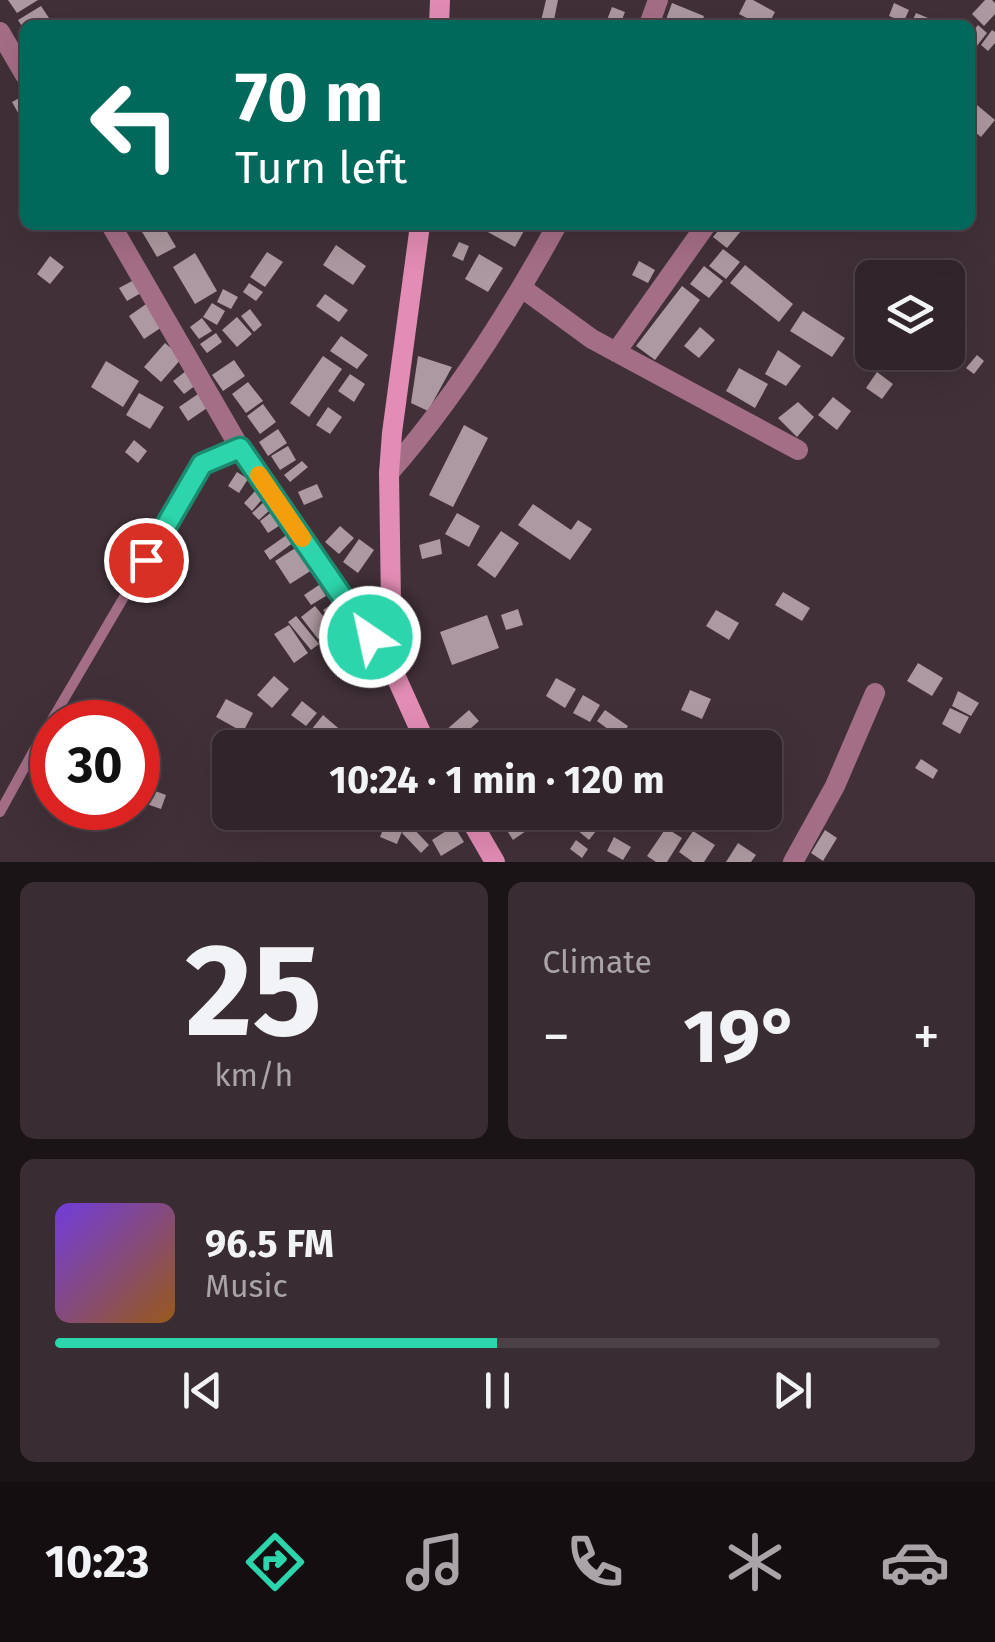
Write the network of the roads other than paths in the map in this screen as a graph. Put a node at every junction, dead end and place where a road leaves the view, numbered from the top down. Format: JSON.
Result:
{"nodes":[{"id":1,"x":0,"y":32,"type":"edge"},
{"id":2,"x":20,"y":66,"type":"edge"},
{"id":3,"x":115,"y":230,"type":"edge"},
{"id":4,"x":419,"y":230,"type":"edge"},
{"id":5,"x":554,"y":230,"type":"edge"},
{"id":6,"x":702,"y":230,"type":"edge"},
{"id":7,"x":522,"y":288,"type":"junction"},
{"id":8,"x":616,"y":352,"type":"junction"},
{"id":9,"x":240,"y":448,"type":"junction"},
{"id":10,"x":798,"y":450,"type":"dead end"},
{"id":11,"x":389,"y":473,"type":"junction"},
{"id":12,"x":392,"y":668,"type":"junction"},
{"id":13,"x":875,"y":693,"type":"dead end"},
{"id":14,"x":420,"y":730,"type":"edge"},
{"id":15,"x":0,"y":812,"type":"edge"},
{"id":16,"x":476,"y":830,"type":"edge"},
{"id":17,"x":495,"y":862,"type":"edge"},
{"id":18,"x":794,"y":862,"type":"edge"}],
"edges":[{"from":1,"to":2,"type":"street"},
{"from":3,"to":9,"type":"street"},
{"from":4,"to":11,"type":"main road"},
{"from":5,"to":7,"type":"street"},
{"from":6,"to":8,"type":"street"},
{"from":7,"to":8,"type":"street"},
{"from":7,"to":11,"type":"street"},
{"from":8,"to":10,"type":"street"},
{"from":9,"to":12,"type":"street"},
{"from":9,"to":15,"type":"lane"},
{"from":11,"to":12,"type":"main road"},
{"from":12,"to":14,"type":"main road"},
{"from":13,"to":18,"type":"street"},
{"from":16,"to":17,"type":"main road"}]}
